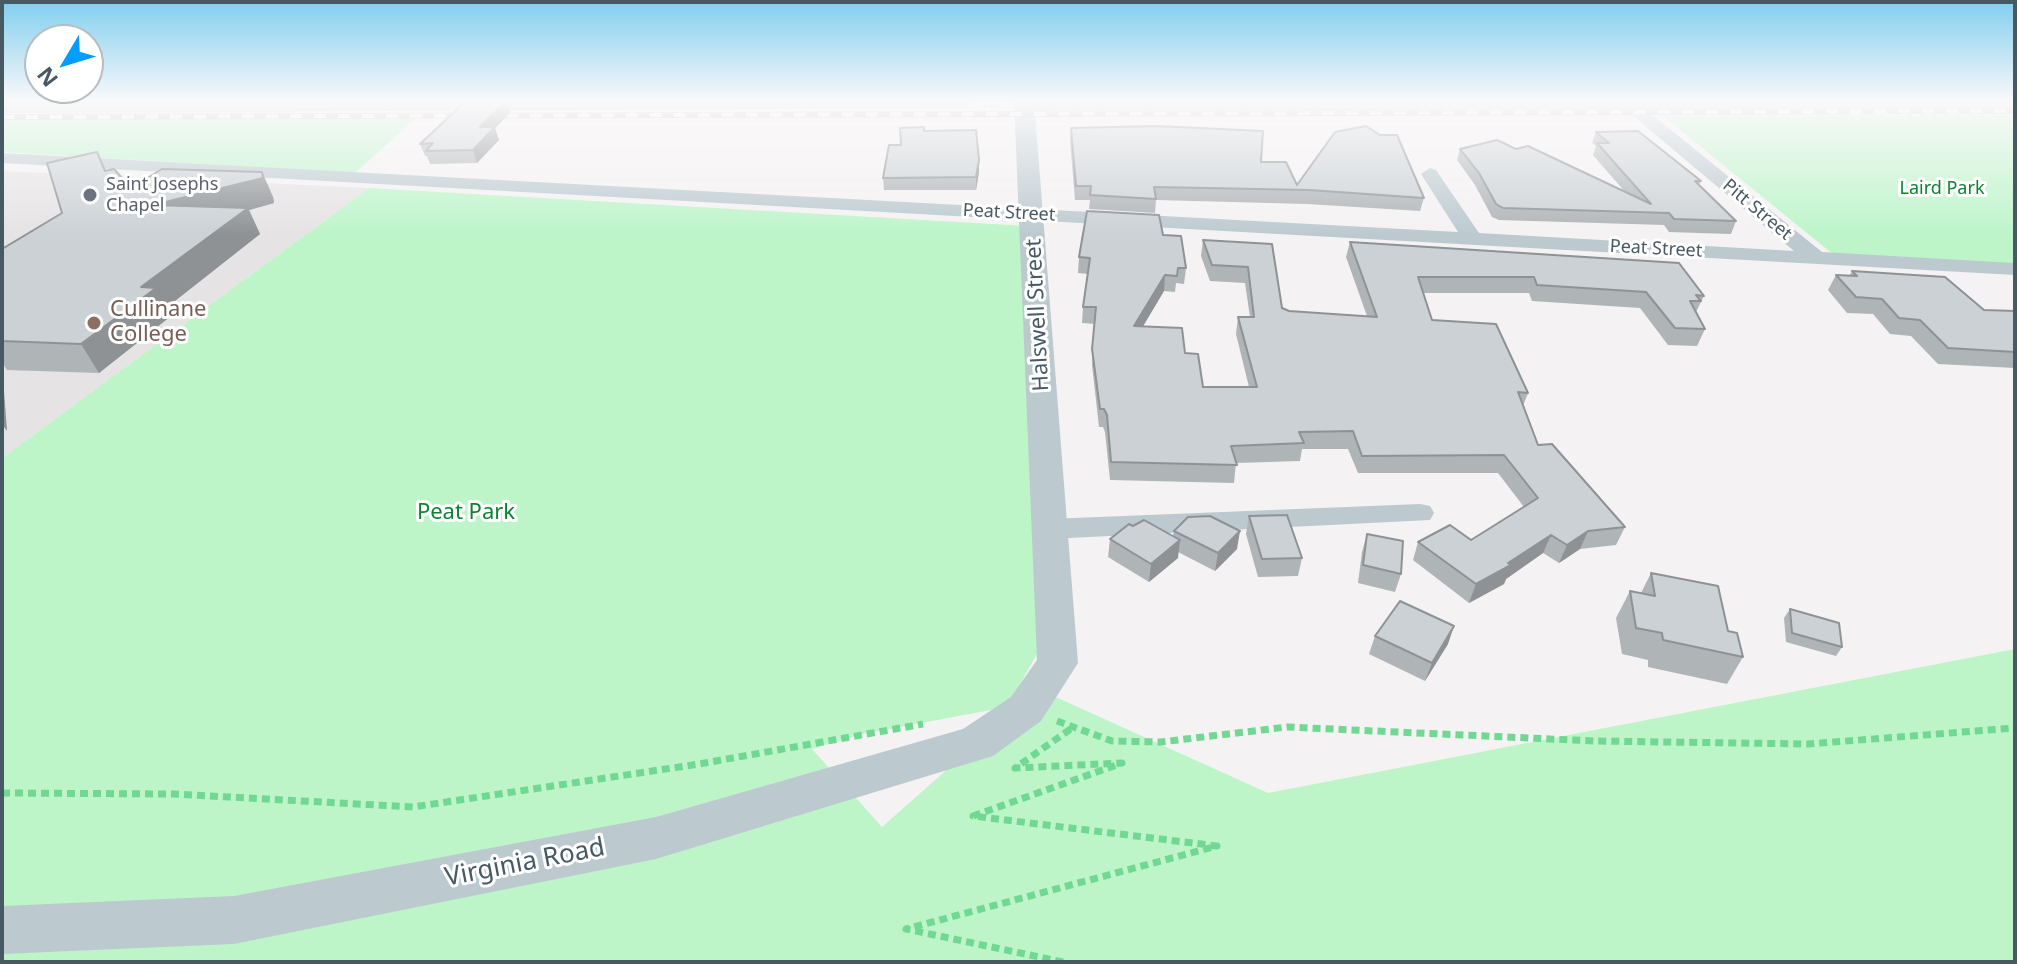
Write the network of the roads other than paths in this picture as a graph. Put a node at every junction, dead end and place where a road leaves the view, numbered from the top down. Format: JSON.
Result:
{"nodes":[{"id":1,"x":1027,"y":145,"type":"edge"},
{"id":2,"x":1678,"y":145,"type":"edge"},
{"id":3,"x":2,"y":158,"type":"edge"},
{"id":4,"x":1408,"y":171,"type":"edge"},
{"id":5,"x":1032,"y":215,"type":"junction"},
{"id":6,"x":1473,"y":239,"type":"junction"},
{"id":7,"x":1816,"y":258,"type":"junction"},
{"id":8,"x":2015,"y":269,"type":"edge"},
{"id":9,"x":1420,"y":513,"type":"dead end"},
{"id":10,"x":1049,"y":529,"type":"junction"},
{"id":11,"x":1026,"y":709,"type":"joint"},
{"id":12,"x":2,"y":930,"type":"edge"}],
"edges":[{"from":1,"to":5,"type":"street","name":"Halswell Street"},
{"from":2,"to":7,"type":"street","name":"Pitt Street"},
{"from":3,"to":5,"type":"street","name":"Peat Street"},
{"from":4,"to":6,"type":"street"},
{"from":5,"to":6,"type":"street","name":"Peat Street"},
{"from":5,"to":10,"type":"street","name":"Halswell Street"},
{"from":6,"to":7,"type":"street","name":"Peat Street"},
{"from":7,"to":8,"type":"street","name":"Peat Street"},
{"from":9,"to":10,"type":"street"},
{"from":10,"to":11,"type":"street","name":"Halswell Street"},
{"from":11,"to":12,"type":"street","name":"Virginia Road"}]}
